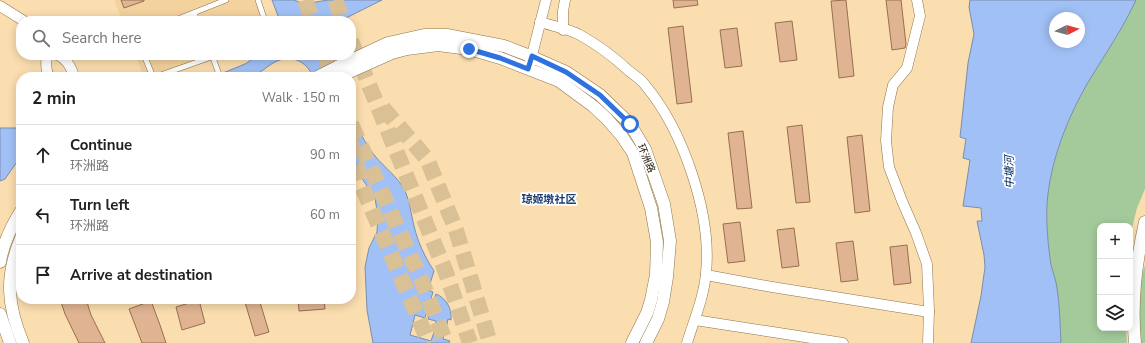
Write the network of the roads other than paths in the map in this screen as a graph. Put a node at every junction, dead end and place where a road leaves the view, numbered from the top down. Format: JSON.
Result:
{"nodes":[{"id":1,"x":226,"y":0,"type":"edge"},
{"id":2,"x":258,"y":0,"type":"edge"},
{"id":3,"x":546,"y":0,"type":"edge"},
{"id":4,"x":565,"y":0,"type":"edge"},
{"id":5,"x":917,"y":0,"type":"edge"},
{"id":6,"x":0,"y":6,"type":"edge"},
{"id":7,"x":194,"y":13,"type":"junction"},
{"id":8,"x":16,"y":16,"type":"edge"},
{"id":9,"x":186,"y":16,"type":"edge"},
{"id":10,"x":195,"y":16,"type":"edge"},
{"id":11,"x":263,"y":16,"type":"edge"},
{"id":12,"x":540,"y":22,"type":"junction"},
{"id":13,"x":563,"y":30,"type":"junction"},
{"id":14,"x":532,"y":56,"type":"junction"},
{"id":15,"x":46,"y":60,"type":"edge"},
{"id":16,"x":65,"y":60,"type":"edge"},
{"id":17,"x":146,"y":60,"type":"edge"},
{"id":18,"x":203,"y":60,"type":"edge"},
{"id":19,"x":215,"y":60,"type":"edge"},
{"id":20,"x":528,"y":69,"type":"junction"},
{"id":21,"x":47,"y":72,"type":"edge"},
{"id":22,"x":72,"y":72,"type":"edge"},
{"id":23,"x":152,"y":72,"type":"edge"},
{"id":24,"x":168,"y":72,"type":"edge"},
{"id":25,"x":218,"y":72,"type":"edge"},
{"id":26,"x":340,"y":72,"type":"edge"},
{"id":27,"x":341,"y":72,"type":"edge"},
{"id":28,"x":16,"y":219,"type":"edge"},
{"id":29,"x":1145,"y":222,"type":"edge"},
{"id":30,"x":1143,"y":240,"type":"edge"},
{"id":31,"x":16,"y":250,"type":"edge"},
{"id":32,"x":0,"y":262,"type":"edge"},
{"id":33,"x":706,"y":274,"type":"junction"},
{"id":34,"x":929,"y":312,"type":"junction"},
{"id":35,"x":0,"y":314,"type":"edge"},
{"id":36,"x":695,"y":320,"type":"junction"},
{"id":37,"x":10,"y":343,"type":"edge"},
{"id":38,"x":23,"y":343,"type":"edge"},
{"id":39,"x":632,"y":343,"type":"edge"},
{"id":40,"x":646,"y":343,"type":"edge"},
{"id":41,"x":687,"y":343,"type":"edge"},
{"id":42,"x":843,"y":343,"type":"edge"},
{"id":43,"x":928,"y":343,"type":"edge"},
{"id":44,"x":1135,"y":343,"type":"edge"}],
"edges":[{"from":1,"to":7,"type":"lane"},
{"from":2,"to":11,"type":"lane"},
{"from":3,"to":12,"type":"street"},
{"from":4,"to":13,"type":"street"},
{"from":5,"to":34,"type":"street"},
{"from":6,"to":8,"type":"street"},
{"from":7,"to":9,"type":"lane"},
{"from":7,"to":10,"type":"lane"},
{"from":12,"to":13,"type":"street"},
{"from":12,"to":14,"type":"street"},
{"from":13,"to":33,"type":"street"},
{"from":14,"to":20,"type":"street"},
{"from":14,"to":26,"type":"street","name":"环洲路"},
{"from":14,"to":40,"type":"street","name":"环洲路"},
{"from":15,"to":21,"type":"street"},
{"from":16,"to":22,"type":"street"},
{"from":17,"to":23,"type":"lane"},
{"from":18,"to":24,"type":"lane"},
{"from":19,"to":25,"type":"lane"},
{"from":20,"to":27,"type":"street","name":"环洲路"},
{"from":20,"to":39,"type":"street","name":"环洲路"},
{"from":28,"to":32,"type":"street"},
{"from":29,"to":30,"type":"street"},
{"from":30,"to":44,"type":"street"},
{"from":31,"to":38,"type":"street"},
{"from":33,"to":34,"type":"street"},
{"from":33,"to":36,"type":"street"},
{"from":34,"to":43,"type":"street"},
{"from":35,"to":37,"type":"street"},
{"from":36,"to":41,"type":"street"},
{"from":36,"to":42,"type":"street"}]}
